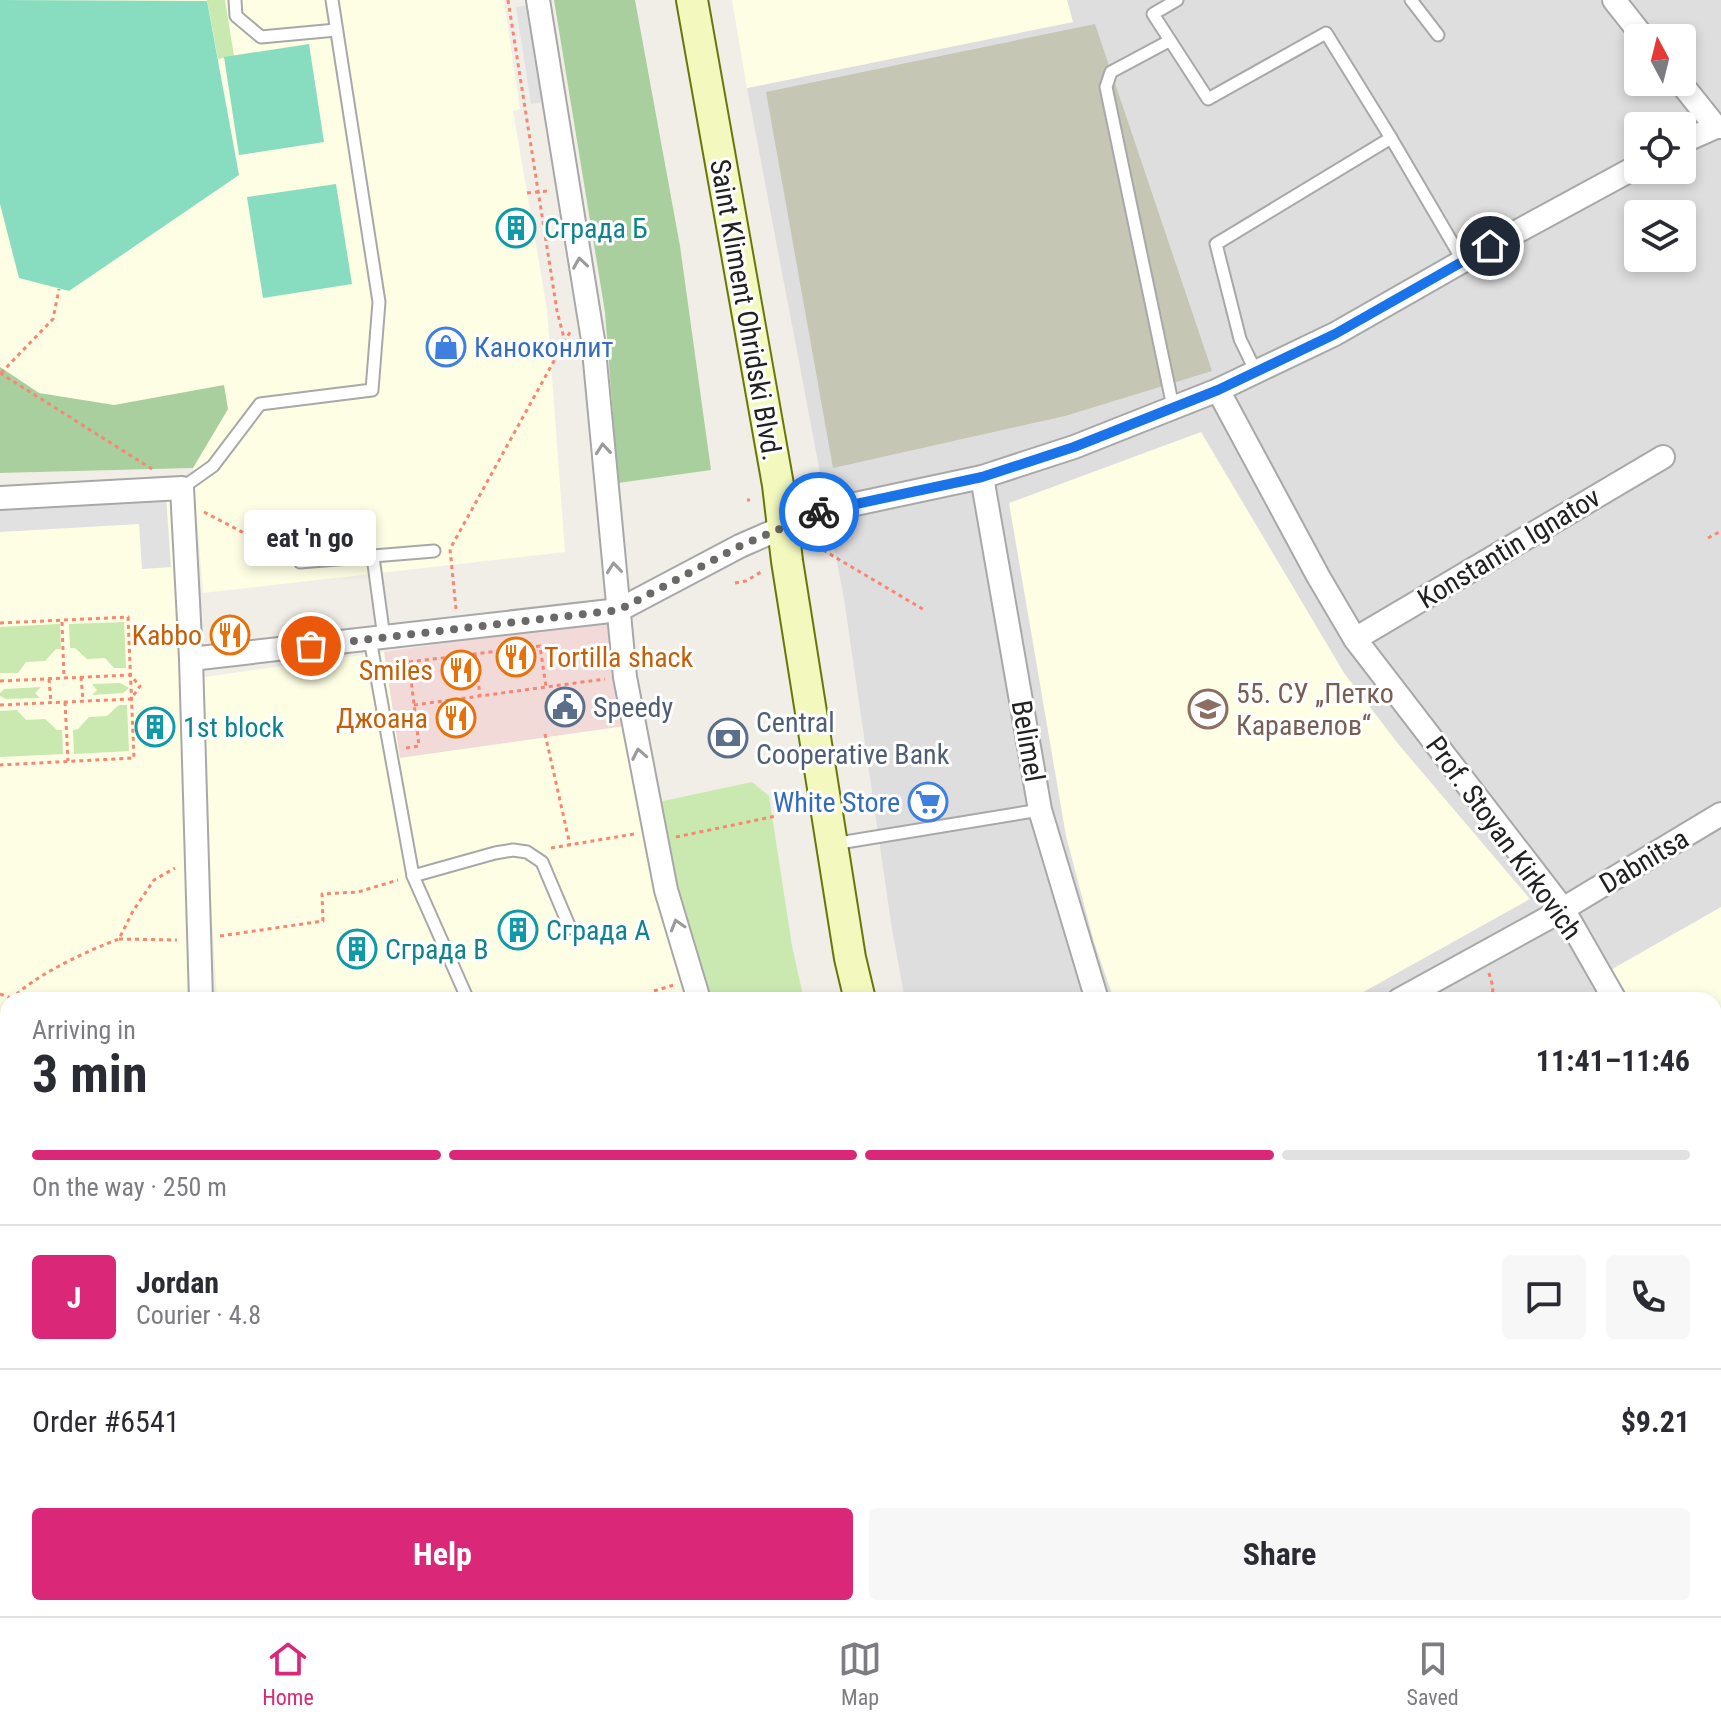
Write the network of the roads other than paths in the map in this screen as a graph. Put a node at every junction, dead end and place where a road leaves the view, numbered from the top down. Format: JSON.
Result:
{"nodes":[{"id":1,"x":235,"y":0,"type":"edge"},
{"id":2,"x":332,"y":0,"type":"edge"},
{"id":3,"x":538,"y":0,"type":"edge"},
{"id":4,"x":692,"y":0,"type":"edge"},
{"id":5,"x":1177,"y":0,"type":"edge"},
{"id":6,"x":1411,"y":0,"type":"edge"},
{"id":7,"x":1614,"y":0,"type":"edge"},
{"id":8,"x":1633,"y":24,"type":"edge"},
{"id":9,"x":336,"y":30,"type":"junction"},
{"id":10,"x":1438,"y":35,"type":"dead end"},
{"id":11,"x":1169,"y":41,"type":"junction"},
{"id":12,"x":1692,"y":96,"type":"edge"},
{"id":13,"x":1718,"y":127,"type":"edge"},
{"id":14,"x":1696,"y":136,"type":"edge"},
{"id":15,"x":1391,"y":138,"type":"junction"},
{"id":16,"x":1624,"y":174,"type":"edge"},
{"id":17,"x":1463,"y":261,"type":"junction"},
{"id":18,"x":1256,"y":372,"type":"junction"},
{"id":19,"x":1218,"y":390,"type":"junction"},
{"id":20,"x":1173,"y":407,"type":"junction"},
{"id":21,"x":1663,"y":457,"type":"dead end"},
{"id":22,"x":982,"y":477,"type":"junction"},
{"id":23,"x":183,"y":494,"type":"junction"},
{"id":24,"x":0,"y":498,"type":"edge"},
{"id":25,"x":783,"y":527,"type":"junction"},
{"id":26,"x":434,"y":551,"type":"dead end"},
{"id":27,"x":373,"y":557,"type":"junction"},
{"id":28,"x":300,"y":562,"type":"road end"},
{"id":29,"x":619,"y":610,"type":"junction"},
{"id":30,"x":377,"y":638,"type":"junction"},
{"id":31,"x":1355,"y":639,"type":"junction"},
{"id":32,"x":191,"y":659,"type":"junction"},
{"id":33,"x":1040,"y":810,"type":"junction"},
{"id":34,"x":1721,"y":814,"type":"edge"},
{"id":35,"x":832,"y":844,"type":"junction"},
{"id":36,"x":413,"y":876,"type":"junction"},
{"id":37,"x":1563,"y":909,"type":"junction"},
{"id":38,"x":570,"y":928,"type":"dead end"},
{"id":39,"x":201,"y":992,"type":"edge"},
{"id":40,"x":464,"y":992,"type":"edge"},
{"id":41,"x":697,"y":992,"type":"edge"},
{"id":42,"x":858,"y":992,"type":"edge"},
{"id":43,"x":1095,"y":992,"type":"edge"},
{"id":44,"x":1413,"y":992,"type":"edge"},
{"id":45,"x":1610,"y":992,"type":"edge"}],
"edges":[{"from":1,"to":9,"type":"lane"},
{"from":2,"to":9,"type":"lane"},
{"from":29,"to":3,"type":"street","one_way":true},
{"from":4,"to":25,"type":"main road","name":"Saint Kliment Ohridski Blvd."},
{"from":5,"to":11,"type":"lane"},
{"from":6,"to":10,"type":"lane"},
{"from":7,"to":8,"type":"street"},
{"from":9,"to":23,"type":"lane"},
{"from":11,"to":15,"type":"lane"},
{"from":11,"to":20,"type":"lane"},
{"from":12,"to":13,"type":"street"},
{"from":13,"to":14,"type":"street"},
{"from":15,"to":17,"type":"lane"},
{"from":15,"to":18,"type":"lane"},
{"from":16,"to":17,"type":"street"},
{"from":17,"to":18,"type":"street"},
{"from":18,"to":19,"type":"street"},
{"from":19,"to":20,"type":"street"},
{"from":19,"to":31,"type":"street","name":"Prof. Stoyan Kirkovich"},
{"from":20,"to":22,"type":"street"},
{"from":21,"to":31,"type":"street","name":"Konstantin Ignatov"},
{"from":22,"to":25,"type":"street"},
{"from":22,"to":33,"type":"street","name":"Belimel"},
{"from":23,"to":24,"type":"street"},
{"from":23,"to":32,"type":"street"},
{"from":25,"to":29,"type":"street"},
{"from":25,"to":35,"type":"main road","name":"Saint Kliment Ohridski Blvd."},
{"from":26,"to":27,"type":"lane"},
{"from":27,"to":28,"type":"lane"},
{"from":27,"to":30,"type":"lane"},
{"from":29,"to":30,"type":"street"},
{"from":41,"to":29,"type":"street","one_way":true},
{"from":30,"to":32,"type":"street"},
{"from":30,"to":36,"type":"lane"},
{"from":31,"to":37,"type":"street","name":"Prof. Stoyan Kirkovich"},
{"from":32,"to":39,"type":"street"},
{"from":33,"to":35,"type":"lane"},
{"from":33,"to":43,"type":"street","name":"Belimel"},
{"from":34,"to":37,"type":"street","name":"Dabnitsa"},
{"from":35,"to":42,"type":"main road","name":"Saint Kliment Ohridski Blvd."},
{"from":36,"to":38,"type":"lane"},
{"from":36,"to":40,"type":"lane"},
{"from":37,"to":44,"type":"street","name":"Dabnitsa"},
{"from":37,"to":45,"type":"street","name":"Prof. Stoyan Kirkovich"}]}
